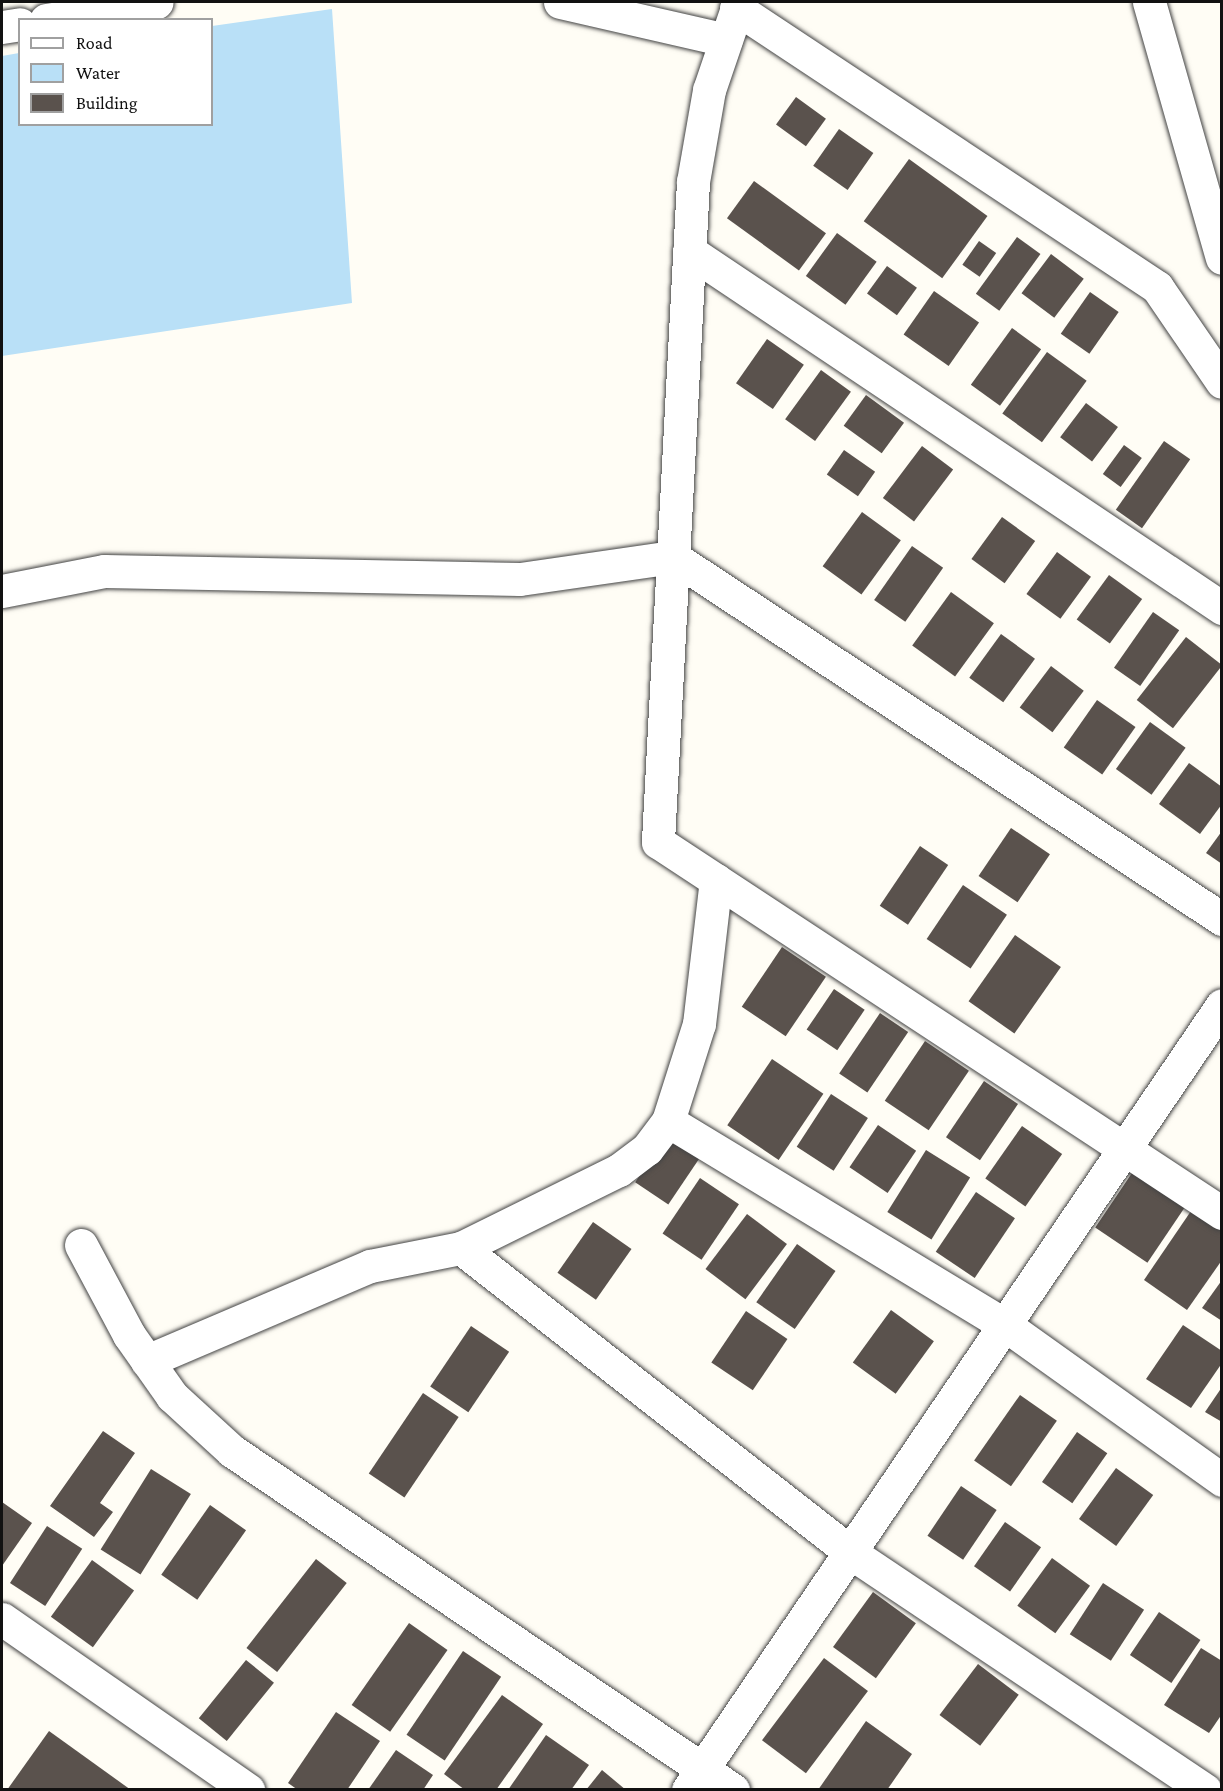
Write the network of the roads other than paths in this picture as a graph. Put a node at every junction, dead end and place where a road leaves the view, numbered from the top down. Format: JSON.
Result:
{"nodes":[{"id":1,"x":157,"y":2,"type":"edge"},
{"id":2,"x":560,"y":2,"type":"edge"},
{"id":3,"x":1154,"y":2,"type":"edge"},
{"id":4,"x":738,"y":5,"type":"edge"},
{"id":5,"x":58,"y":18,"type":"edge"},
{"id":6,"x":18,"y":24,"type":"edge"},
{"id":7,"x":2,"y":27,"type":"edge"},
{"id":8,"x":726,"y":40,"type":"junction"},
{"id":9,"x":1220,"y":245,"type":"edge"},
{"id":10,"x":689,"y":251,"type":"junction"},
{"id":11,"x":1221,"y":382,"type":"edge"},
{"id":12,"x":673,"y":557,"type":"junction"},
{"id":13,"x":2,"y":591,"type":"edge"},
{"id":14,"x":1221,"y":608,"type":"edge"},
{"id":15,"x":716,"y":880,"type":"junction"},
{"id":16,"x":1221,"y":919,"type":"edge"},
{"id":17,"x":1221,"y":1005,"type":"edge"},
{"id":18,"x":668,"y":1121,"type":"junction"},
{"id":19,"x":1126,"y":1150,"type":"junction"},
{"id":20,"x":1221,"y":1213,"type":"edge"},
{"id":21,"x":81,"y":1245,"type":"dead end"},
{"id":22,"x":461,"y":1248,"type":"junction"},
{"id":23,"x":1005,"y":1325,"type":"junction"},
{"id":24,"x":147,"y":1361,"type":"junction"},
{"id":25,"x":1221,"y":1480,"type":"edge"},
{"id":26,"x":850,"y":1553,"type":"junction"},
{"id":27,"x":2,"y":1620,"type":"edge"},
{"id":28,"x":696,"y":1779,"type":"edge"},
{"id":29,"x":248,"y":1790,"type":"edge"},
{"id":30,"x":734,"y":1790,"type":"edge"},
{"id":31,"x":1205,"y":1790,"type":"edge"}],
"edges":[{"from":1,"to":5,"type":"street"},
{"from":2,"to":8,"type":"street"},
{"from":3,"to":9,"type":"street"},
{"from":4,"to":8,"type":"street"},
{"from":4,"to":11,"type":"street"},
{"from":6,"to":7,"type":"street"},
{"from":8,"to":10,"type":"street"},
{"from":10,"to":12,"type":"street"},
{"from":10,"to":14,"type":"street"},
{"from":12,"to":13,"type":"street"},
{"from":12,"to":15,"type":"street"},
{"from":12,"to":16,"type":"street"},
{"from":15,"to":18,"type":"street"},
{"from":15,"to":19,"type":"street"},
{"from":17,"to":19,"type":"street"},
{"from":18,"to":22,"type":"street"},
{"from":18,"to":23,"type":"street"},
{"from":19,"to":20,"type":"street"},
{"from":19,"to":23,"type":"street"},
{"from":21,"to":24,"type":"street"},
{"from":22,"to":24,"type":"street"},
{"from":22,"to":26,"type":"street"},
{"from":23,"to":25,"type":"street"},
{"from":23,"to":26,"type":"street"},
{"from":24,"to":28,"type":"street"},
{"from":26,"to":28,"type":"street"},
{"from":26,"to":31,"type":"street"},
{"from":27,"to":29,"type":"street"},
{"from":28,"to":30,"type":"street"}]}
